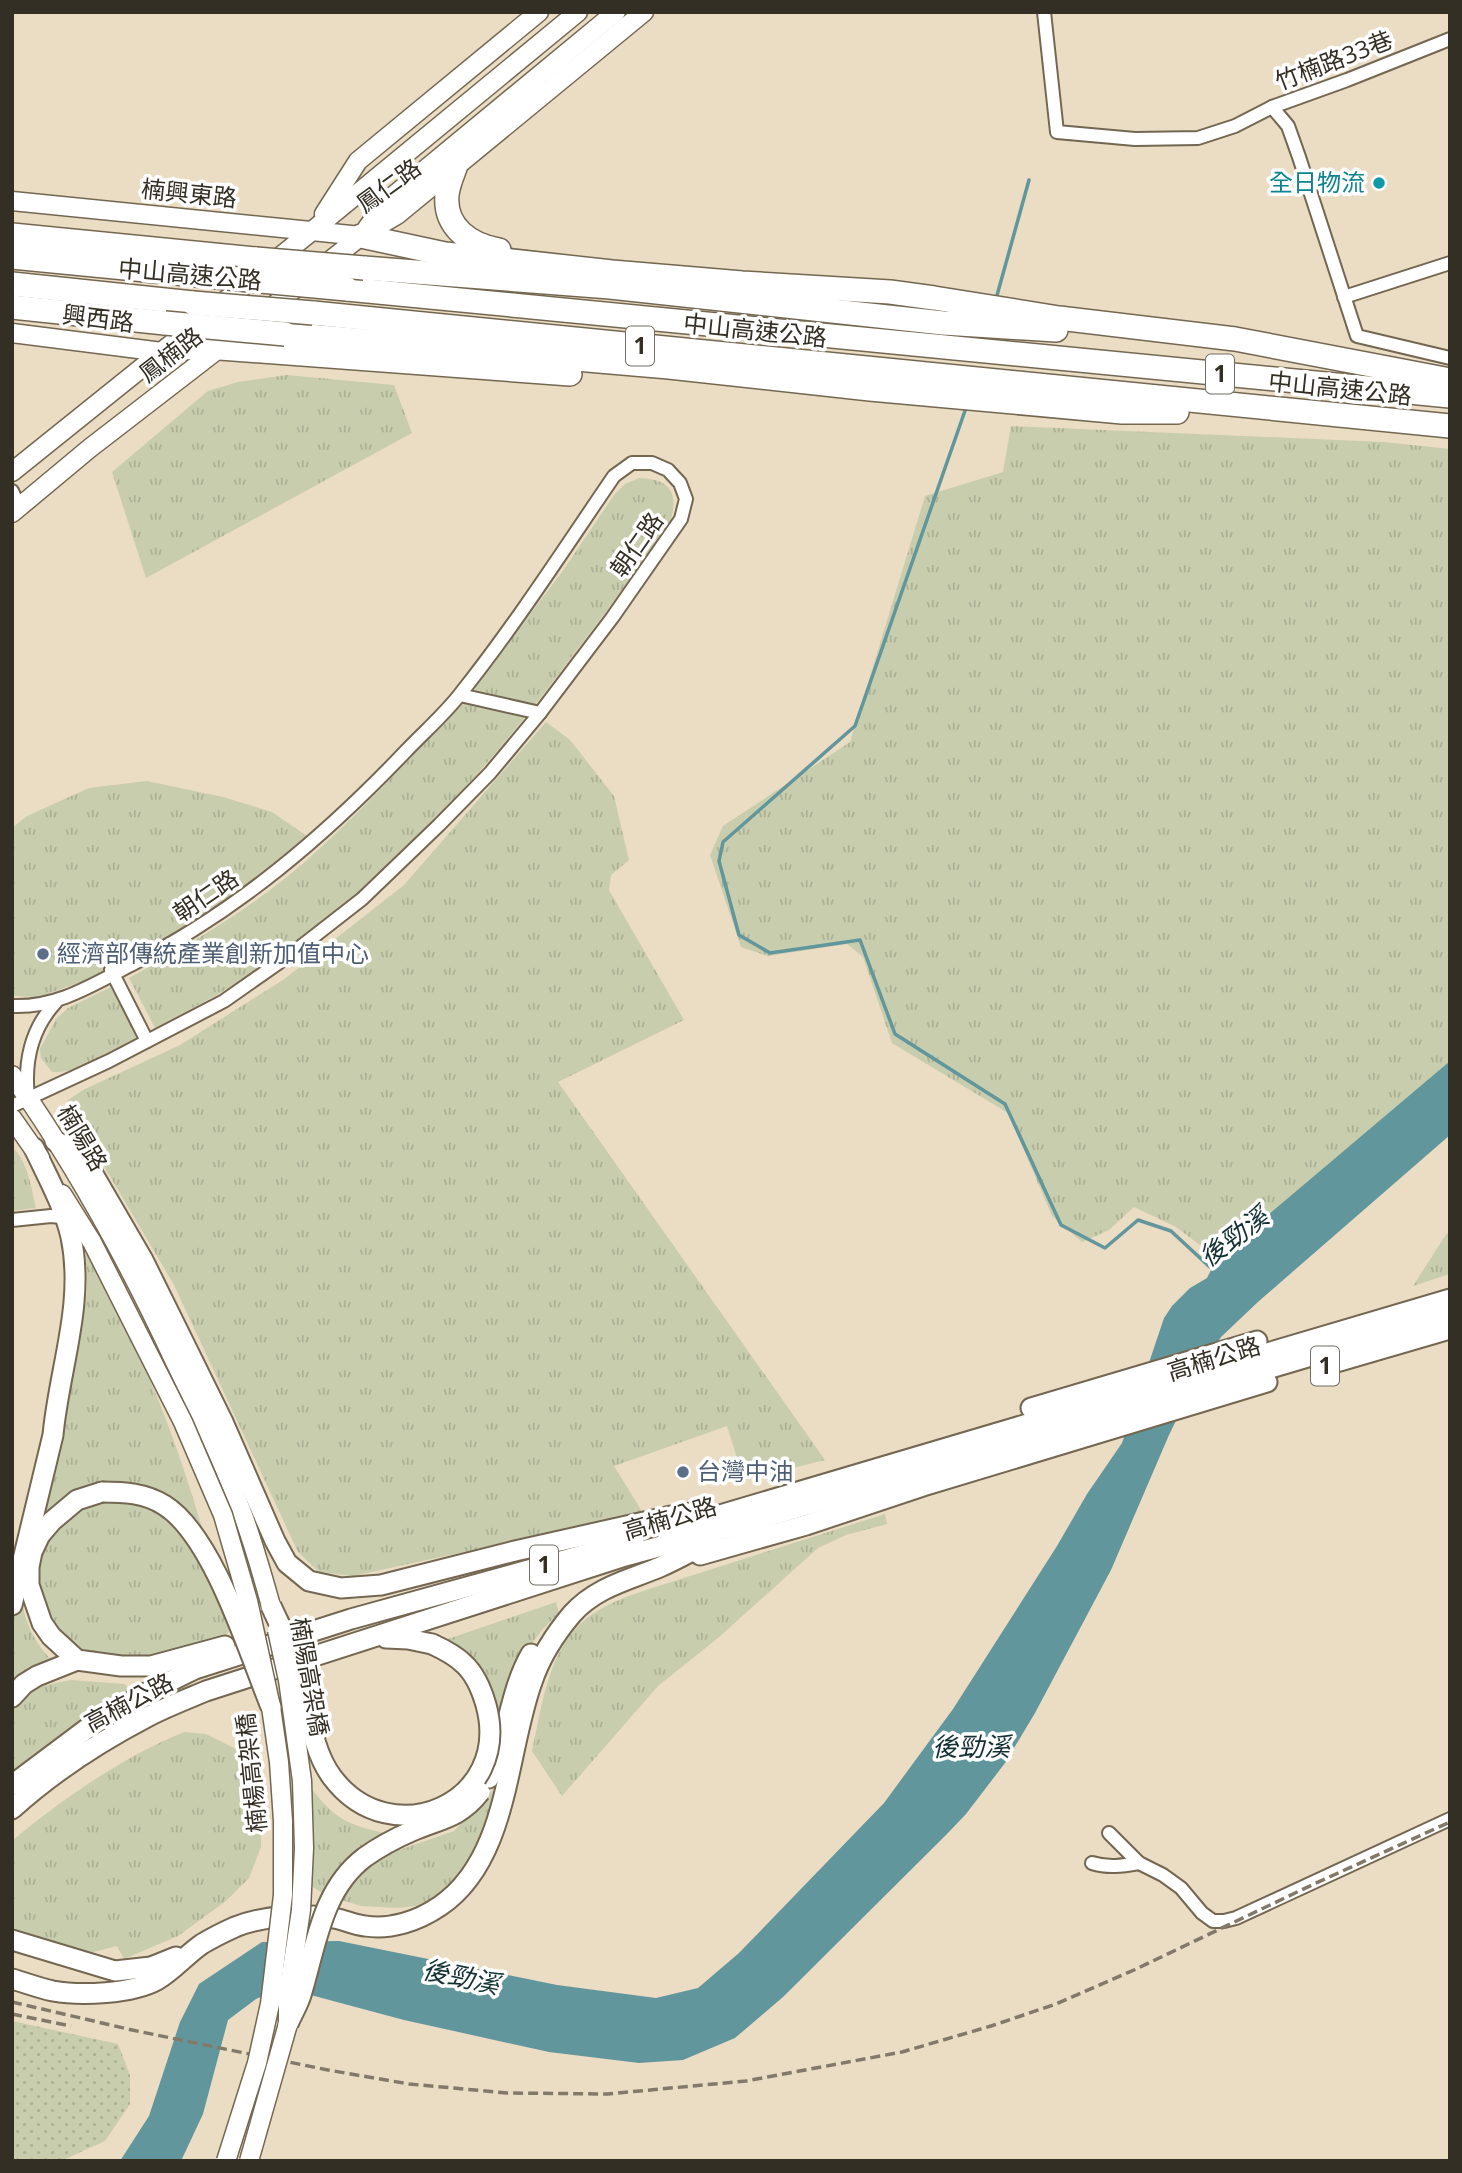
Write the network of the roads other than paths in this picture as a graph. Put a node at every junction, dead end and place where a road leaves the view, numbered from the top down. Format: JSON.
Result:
{"nodes":[{"id":1,"x":539,"y":12,"type":"edge"},
{"id":2,"x":578,"y":12,"type":"edge"},
{"id":3,"x":616,"y":12,"type":"edge"},
{"id":4,"x":644,"y":12,"type":"edge"},
{"id":5,"x":1044,"y":12,"type":"edge"},
{"id":6,"x":1450,"y":39,"type":"edge"},
{"id":7,"x":1272,"y":107,"type":"junction"},
{"id":8,"x":455,"y":168,"type":"junction"},
{"id":9,"x":12,"y":201,"type":"edge"},
{"id":10,"x":312,"y":231,"type":"junction"},
{"id":11,"x":12,"y":235,"type":"edge"},
{"id":12,"x":361,"y":236,"type":"junction"},
{"id":13,"x":12,"y":257,"type":"edge"},
{"id":14,"x":1450,"y":263,"type":"edge"},
{"id":15,"x":612,"y":272,"type":"junction"},
{"id":16,"x":12,"y":284,"type":"edge"},
{"id":17,"x":1344,"y":297,"type":"junction"},
{"id":18,"x":12,"y":307,"type":"edge"},
{"id":19,"x":991,"y":317,"type":"junction"},
{"id":20,"x":12,"y":333,"type":"edge"},
{"id":21,"x":220,"y":348,"type":"junction"},
{"id":22,"x":162,"y":352,"type":"junction"},
{"id":23,"x":1450,"y":358,"type":"edge"},
{"id":24,"x":1450,"y":380,"type":"edge"},
{"id":25,"x":972,"y":388,"type":"junction"},
{"id":26,"x":870,"y":389,"type":"junction"},
{"id":27,"x":1450,"y":396,"type":"edge"},
{"id":28,"x":1450,"y":426,"type":"edge"},
{"id":29,"x":12,"y":472,"type":"edge"},
{"id":30,"x":12,"y":491,"type":"edge"},
{"id":31,"x":15,"y":508,"type":"edge"},
{"id":32,"x":460,"y":695,"type":"junction"},
{"id":33,"x":540,"y":713,"type":"junction"},
{"id":34,"x":112,"y":972,"type":"junction"},
{"id":35,"x":56,"y":1002,"type":"junction"},
{"id":36,"x":12,"y":1006,"type":"edge"},
{"id":37,"x":147,"y":1041,"type":"junction"},
{"id":38,"x":12,"y":1075,"type":"edge"},
{"id":39,"x":20,"y":1102,"type":"edge"},
{"id":40,"x":12,"y":1118,"type":"edge"},
{"id":41,"x":55,"y":1141,"type":"junction"},
{"id":42,"x":34,"y":1147,"type":"joint"},
{"id":43,"x":72,"y":1218,"type":"junction"},
{"id":44,"x":12,"y":1220,"type":"edge"},
{"id":45,"x":108,"y":1229,"type":"joint"},
{"id":46,"x":1450,"y":1285,"type":"edge"},
{"id":47,"x":1450,"y":1299,"type":"edge"},
{"id":48,"x":1450,"y":1315,"type":"edge"},
{"id":49,"x":1450,"y":1329,"type":"edge"},
{"id":50,"x":1215,"y":1368,"type":"junction"},
{"id":51,"x":1106,"y":1408,"type":"junction"},
{"id":52,"x":55,"y":1409,"type":"junction"},
{"id":53,"x":754,"y":1515,"type":"junction"},
{"id":54,"x":673,"y":1522,"type":"junction"},
{"id":55,"x":12,"y":1548,"type":"edge"},
{"id":56,"x":658,"y":1557,"type":"junction"},
{"id":57,"x":12,"y":1605,"type":"edge"},
{"id":58,"x":271,"y":1606,"type":"junction"},
{"id":59,"x":573,"y":1613,"type":"junction"},
{"id":60,"x":291,"y":1637,"type":"junction"},
{"id":61,"x":374,"y":1638,"type":"junction"},
{"id":62,"x":77,"y":1660,"type":"junction"},
{"id":63,"x":12,"y":1697,"type":"edge"},
{"id":64,"x":271,"y":1707,"type":"junction"},
{"id":65,"x":19,"y":1786,"type":"edge"},
{"id":66,"x":12,"y":1809,"type":"edge"},
{"id":67,"x":1450,"y":1819,"type":"edge"},
{"id":68,"x":1109,"y":1833,"type":"dead end"},
{"id":69,"x":1092,"y":1863,"type":"dead end"},
{"id":70,"x":1139,"y":1863,"type":"junction"},
{"id":71,"x":12,"y":1940,"type":"edge"},
{"id":72,"x":202,"y":1945,"type":"junction"},
{"id":73,"x":12,"y":1979,"type":"edge"},
{"id":74,"x":288,"y":2024,"type":"junction"},
{"id":75,"x":226,"y":2161,"type":"edge"},
{"id":76,"x":249,"y":2161,"type":"edge"}],
"edges":[{"from":1,"to":10,"type":"street","name":"鳳仁路"},
{"from":2,"to":10,"type":"street","name":"鳳仁路"},
{"from":3,"to":12,"type":"street","name":"鳳仁路"},
{"from":4,"to":8,"type":"street","name":"鳳仁路"},
{"from":5,"to":7,"type":"street","name":"竹楠路33巷"},
{"from":6,"to":7,"type":"street","name":"竹楠路33巷"},
{"from":7,"to":17,"type":"street"},
{"from":8,"to":12,"type":"street","name":"鳳仁路"},
{"from":8,"to":15,"type":"highway"},
{"from":9,"to":10,"type":"street","name":"楠興東路"},
{"from":10,"to":12,"type":"street","name":"楠興東路"},
{"from":10,"to":22,"type":"street","name":"鳳楠路"},
{"from":11,"to":19,"type":"highway","bridge":true},
{"from":12,"to":15,"type":"highway"},
{"from":12,"to":21,"type":"street","name":"鳳楠路"},
{"from":13,"to":27,"type":"highway","name":"中山高速公路","number":"1","bridge":true},
{"from":14,"to":17,"type":"street"},
{"from":15,"to":19,"type":"highway"},
{"from":16,"to":25,"type":"highway","name":"中山高速公路","number":"1","bridge":true},
{"from":17,"to":23,"type":"street"},
{"from":18,"to":26,"type":"highway","bridge":true},
{"from":19,"to":24,"type":"highway"},
{"from":20,"to":22,"type":"street","name":"興西路"},
{"from":21,"to":22,"type":"street","name":"興西路"},
{"from":21,"to":26,"type":"highway"},
{"from":21,"to":31,"type":"street","name":"鳳楠路"},
{"from":22,"to":29,"type":"street","name":"鳳楠路"},
{"from":25,"to":26,"type":"highway"},
{"from":25,"to":28,"type":"highway","name":"中山高速公路"},
{"from":30,"to":31,"type":"street"},
{"from":32,"to":33,"type":"street"},
{"from":32,"to":33,"type":"street","name":"朝仁路"},
{"from":32,"to":34,"type":"street","name":"朝仁路"},
{"from":33,"to":37,"type":"street","name":"朝仁路"},
{"from":34,"to":35,"type":"street","name":"朝仁路"},
{"from":34,"to":37,"type":"street"},
{"from":35,"to":36,"type":"street","name":"朝仁路"},
{"from":35,"to":39,"type":"street"},
{"from":37,"to":39,"type":"street","name":"朝仁路"},
{"from":38,"to":39,"type":"street","name":"楠陽路"},
{"from":39,"to":41,"type":"street","name":"楠陽路"},
{"from":40,"to":42,"type":"street","name":"楠陽路"},
{"from":41,"to":45,"type":"street","name":"楠陽路"},
{"from":41,"to":54,"type":"main road"},
{"from":42,"to":43,"type":"main road"},
{"from":43,"to":44,"type":"street"},
{"from":43,"to":52,"type":"main road"},
{"from":43,"to":64,"type":"street","name":"楠楊高架橋","bridge":true},
{"from":45,"to":58,"type":"street","name":"楠陽高架橋"},
{"from":46,"to":50,"type":"main road","name":"高楠公路","number":"1"},
{"from":47,"to":50,"type":"main road","name":"高楠公路","number":"1"},
{"from":48,"to":50,"type":"main road","name":"高楠公路","number":"1"},
{"from":49,"to":51,"type":"main road","name":"高楠公路","number":"1"},
{"from":50,"to":51,"type":"main road","name":"高楠公路","number":"1"},
{"from":50,"to":51,"type":"main road","name":"高楠公路","number":"1"},
{"from":51,"to":53,"type":"main road","name":"高楠公路","number":"1"},
{"from":51,"to":53,"type":"main road","name":"高楠公路","number":"1"},
{"from":52,"to":55,"type":"main road"},
{"from":52,"to":57,"type":"main road"},
{"from":53,"to":54,"type":"main road","name":"高楠公路","number":"1"},
{"from":53,"to":54,"type":"main road"},
{"from":53,"to":56,"type":"main road","name":"高楠公路","number":"1"},
{"from":53,"to":56,"type":"main road"},
{"from":54,"to":60,"type":"main road","name":"高楠公路","number":"1"},
{"from":56,"to":59,"type":"main road"},
{"from":56,"to":61,"type":"main road","name":"高楠公路","number":"1"},
{"from":58,"to":61,"type":"main road","bridge":true},
{"from":58,"to":74,"type":"street","name":"楠陽高架橋","bridge":true},
{"from":59,"to":72,"type":"main road"},
{"from":59,"to":74,"type":"main road","bridge":true},
{"from":60,"to":62,"type":"main road"},
{"from":60,"to":65,"type":"main road","name":"高楠公路","number":"1"},
{"from":61,"to":65,"type":"main road","name":"高楠公路","number":"1"},
{"from":62,"to":63,"type":"main road"},
{"from":62,"to":64,"type":"main road","bridge":true},
{"from":64,"to":75,"type":"street","name":"楠楊高架橋","bridge":true},
{"from":65,"to":66,"type":"main road","name":"高楠公路","number":"1"},
{"from":67,"to":70,"type":"street"},
{"from":68,"to":70,"type":"street"},
{"from":69,"to":70,"type":"street"},
{"from":71,"to":72,"type":"main road"},
{"from":72,"to":73,"type":"main road"},
{"from":74,"to":76,"type":"street","name":"楠陽高架橋","bridge":true}]}
